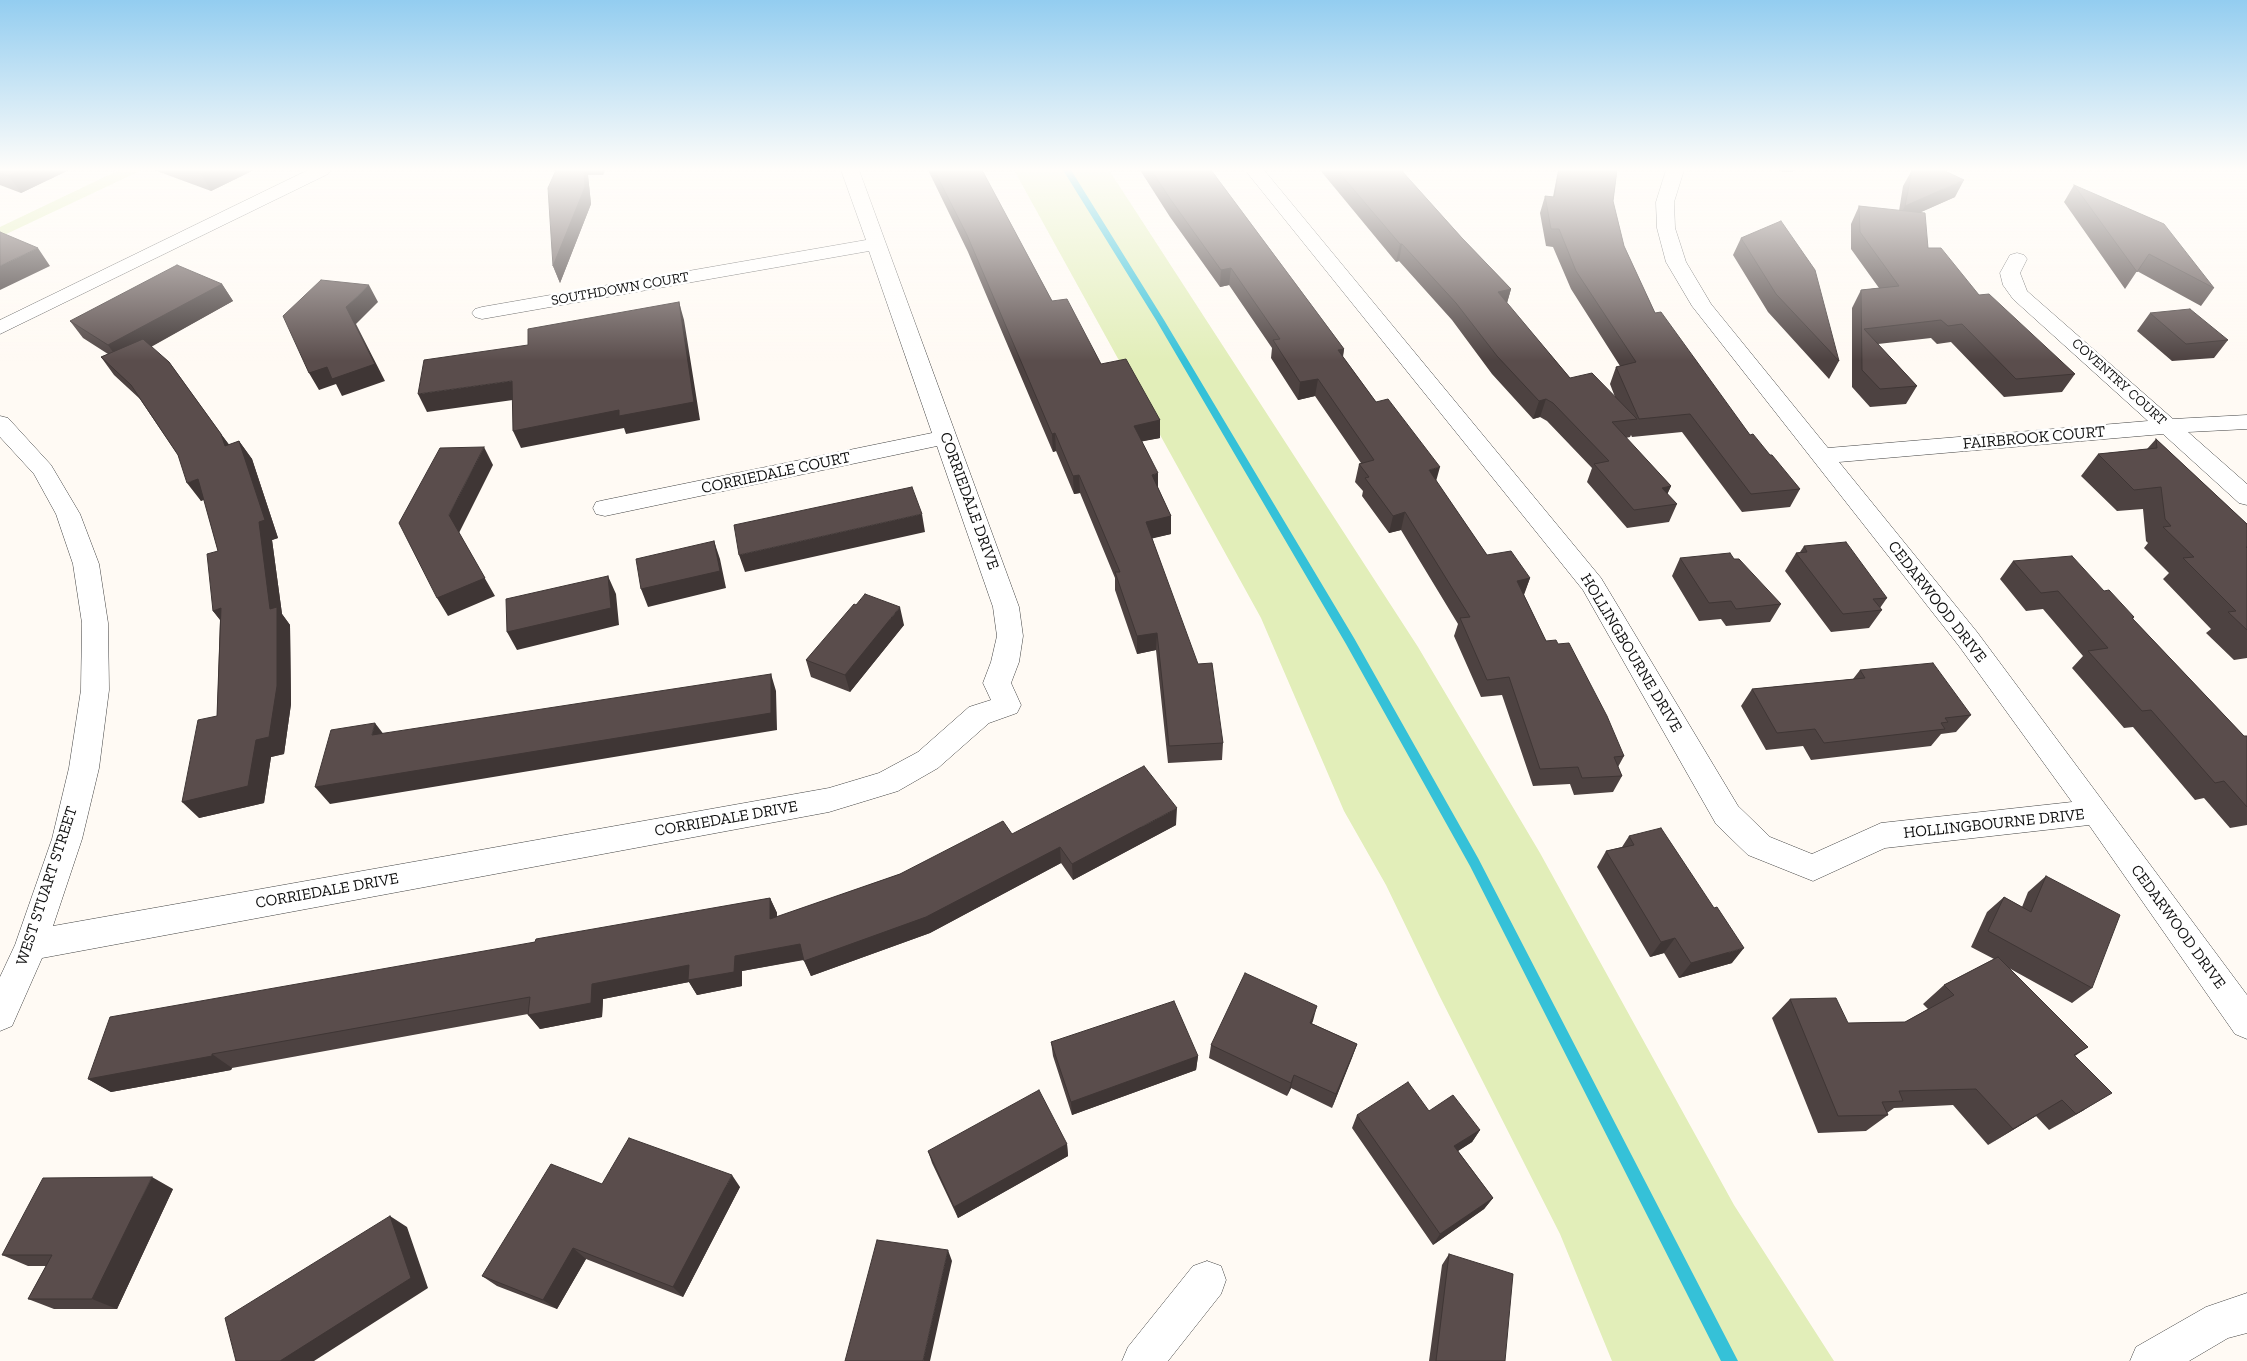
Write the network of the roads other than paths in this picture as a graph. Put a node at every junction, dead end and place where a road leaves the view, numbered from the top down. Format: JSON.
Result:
{"nodes":[{"id":1,"x":193,"y":234,"type":"edge"},
{"id":2,"x":873,"y":234,"type":"edge"},
{"id":3,"x":1306,"y":234,"type":"edge"},
{"id":4,"x":1668,"y":234,"type":"edge"},
{"id":5,"x":877,"y":244,"type":"junction"},
{"id":6,"x":2017,"y":259,"type":"dead end"},
{"id":7,"x":482,"y":313,"type":"dead end"},
{"id":8,"x":0,"y":328,"type":"edge"},
{"id":9,"x":2247,"y":422,"type":"edge"},
{"id":10,"x":0,"y":423,"type":"edge"},
{"id":11,"x":2169,"y":427,"type":"junction"},
{"id":12,"x":946,"y":437,"type":"junction"},
{"id":13,"x":1821,"y":456,"type":"junction"},
{"id":14,"x":2247,"y":497,"type":"edge"},
{"id":15,"x":605,"y":508,"type":"dead end"},
{"id":16,"x":2096,"y":812,"type":"junction"},
{"id":17,"x":31,"y":945,"type":"junction"},
{"id":18,"x":0,"y":1015,"type":"edge"},
{"id":19,"x":2247,"y":1023,"type":"edge"},
{"id":20,"x":1207,"y":1280,"type":"dead end"},
{"id":21,"x":2247,"y":1313,"type":"edge"},
{"id":22,"x":1142,"y":1361,"type":"edge"},
{"id":23,"x":2150,"y":1361,"type":"edge"}],
"edges":[{"from":1,"to":8,"type":"street"},
{"from":2,"to":5,"type":"street","name":"CORRIEDALE DRIVE"},
{"from":3,"to":16,"type":"street","name":"HOLLINGBOURNE DRIVE"},
{"from":4,"to":13,"type":"street","name":"CEDARWOOD DRIVE"},
{"from":5,"to":7,"type":"street","name":"SOUTHDOWN COURT"},
{"from":5,"to":12,"type":"street","name":"CORRIEDALE DRIVE"},
{"from":6,"to":11,"type":"street","name":"COVENTRY COURT"},
{"from":9,"to":11,"type":"street","name":"FAIRBROOK COURT"},
{"from":10,"to":17,"type":"street","name":"WEST STUART STREET"},
{"from":11,"to":13,"type":"street","name":"FAIRBROOK COURT"},
{"from":11,"to":14,"type":"street","name":"COVENTRY COURT"},
{"from":12,"to":15,"type":"street","name":"CORRIEDALE COURT"},
{"from":12,"to":17,"type":"street","name":"CORRIEDALE DRIVE"},
{"from":13,"to":16,"type":"street","name":"CEDARWOOD DRIVE"},
{"from":16,"to":19,"type":"street","name":"CEDARWOOD DRIVE"},
{"from":17,"to":18,"type":"street","name":"WEST STUART STREET"},
{"from":20,"to":22,"type":"street"},
{"from":21,"to":23,"type":"street"}]}
